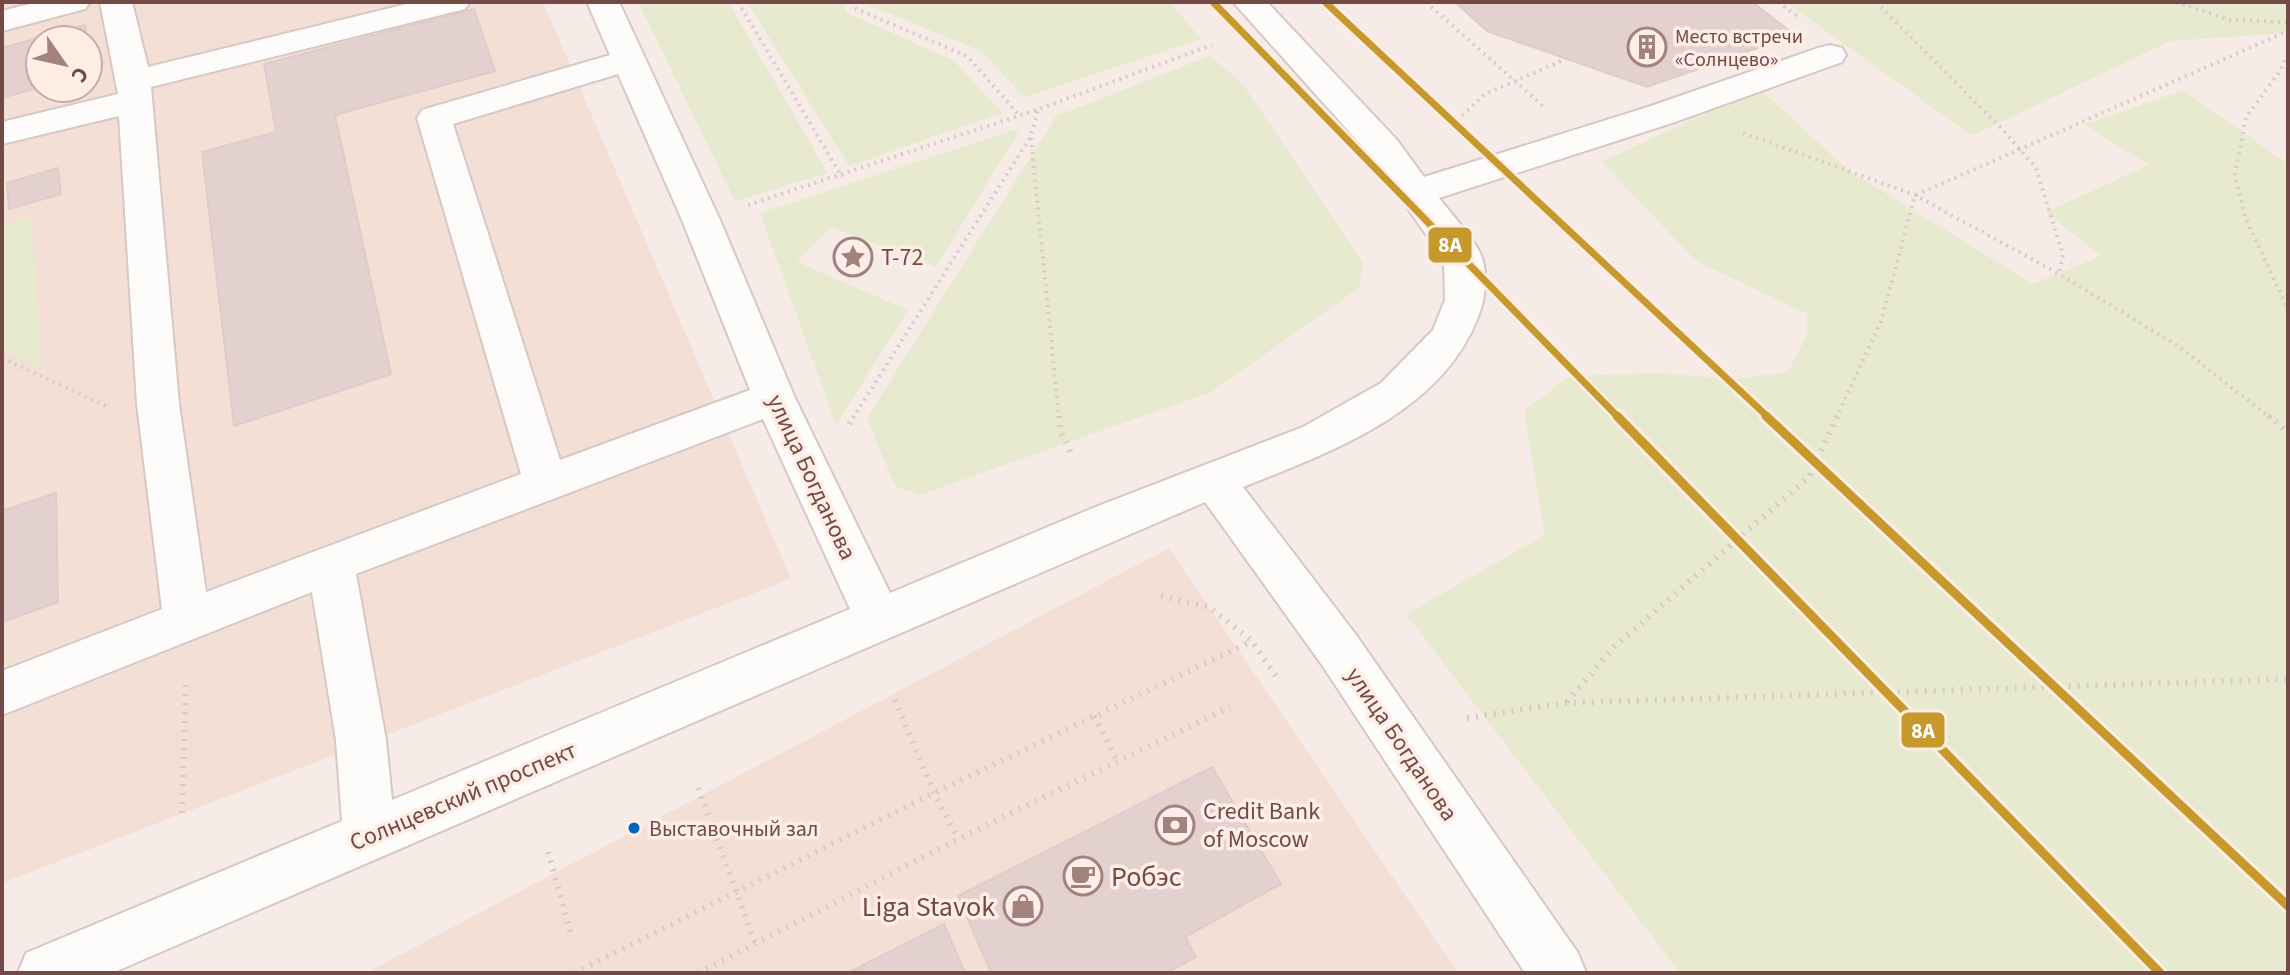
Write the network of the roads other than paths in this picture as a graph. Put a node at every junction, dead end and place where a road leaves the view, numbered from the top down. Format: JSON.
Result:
{"nodes":[{"id":1,"x":74,"y":2,"type":"edge"},
{"id":2,"x":116,"y":2,"type":"edge"},
{"id":3,"x":454,"y":2,"type":"edge"},
{"id":4,"x":603,"y":2,"type":"edge"},
{"id":5,"x":1249,"y":2,"type":"edge"},
{"id":6,"x":2,"y":21,"type":"edge"},
{"id":7,"x":1830,"y":55,"type":"dead end"},
{"id":8,"x":628,"y":60,"type":"junction"},
{"id":9,"x":135,"y":91,"type":"junction"},
{"id":10,"x":2,"y":133,"type":"edge"},
{"id":11,"x":1418,"y":192,"type":"junction"},
{"id":12,"x":774,"y":398,"type":"junction"},
{"id":13,"x":1213,"y":480,"type":"junction"},
{"id":14,"x":546,"y":484,"type":"junction"},
{"id":15,"x":331,"y":564,"type":"junction"},
{"id":16,"x":879,"y":620,"type":"junction"},
{"id":17,"x":187,"y":622,"type":"junction"},
{"id":18,"x":2,"y":693,"type":"edge"},
{"id":19,"x":369,"y":835,"type":"junction"},
{"id":20,"x":46,"y":973,"type":"edge"},
{"id":21,"x":1558,"y":973,"type":"edge"}],
"edges":[{"from":1,"to":6,"type":"street"},
{"from":2,"to":9,"type":"street"},
{"from":3,"to":9,"type":"street"},
{"from":4,"to":8,"type":"street","name":"улица Богданова"},
{"from":5,"to":11,"type":"street"},
{"from":7,"to":11,"type":"street"},
{"from":8,"to":12,"type":"street","name":"улица Богданова"},
{"from":8,"to":14,"type":"street"},
{"from":9,"to":10,"type":"street"},
{"from":9,"to":17,"type":"street"},
{"from":11,"to":13,"type":"street"},
{"from":12,"to":14,"type":"street"},
{"from":12,"to":16,"type":"street","name":"улица Богданова"},
{"from":13,"to":16,"type":"street"},
{"from":13,"to":21,"type":"street","name":"улица Богданова"},
{"from":14,"to":15,"type":"street"},
{"from":15,"to":17,"type":"street"},
{"from":15,"to":19,"type":"street"},
{"from":16,"to":19,"type":"street","name":"Солнцевский проспект"},
{"from":17,"to":18,"type":"street"},
{"from":19,"to":20,"type":"street","name":"Солнцевский проспект"}]}
